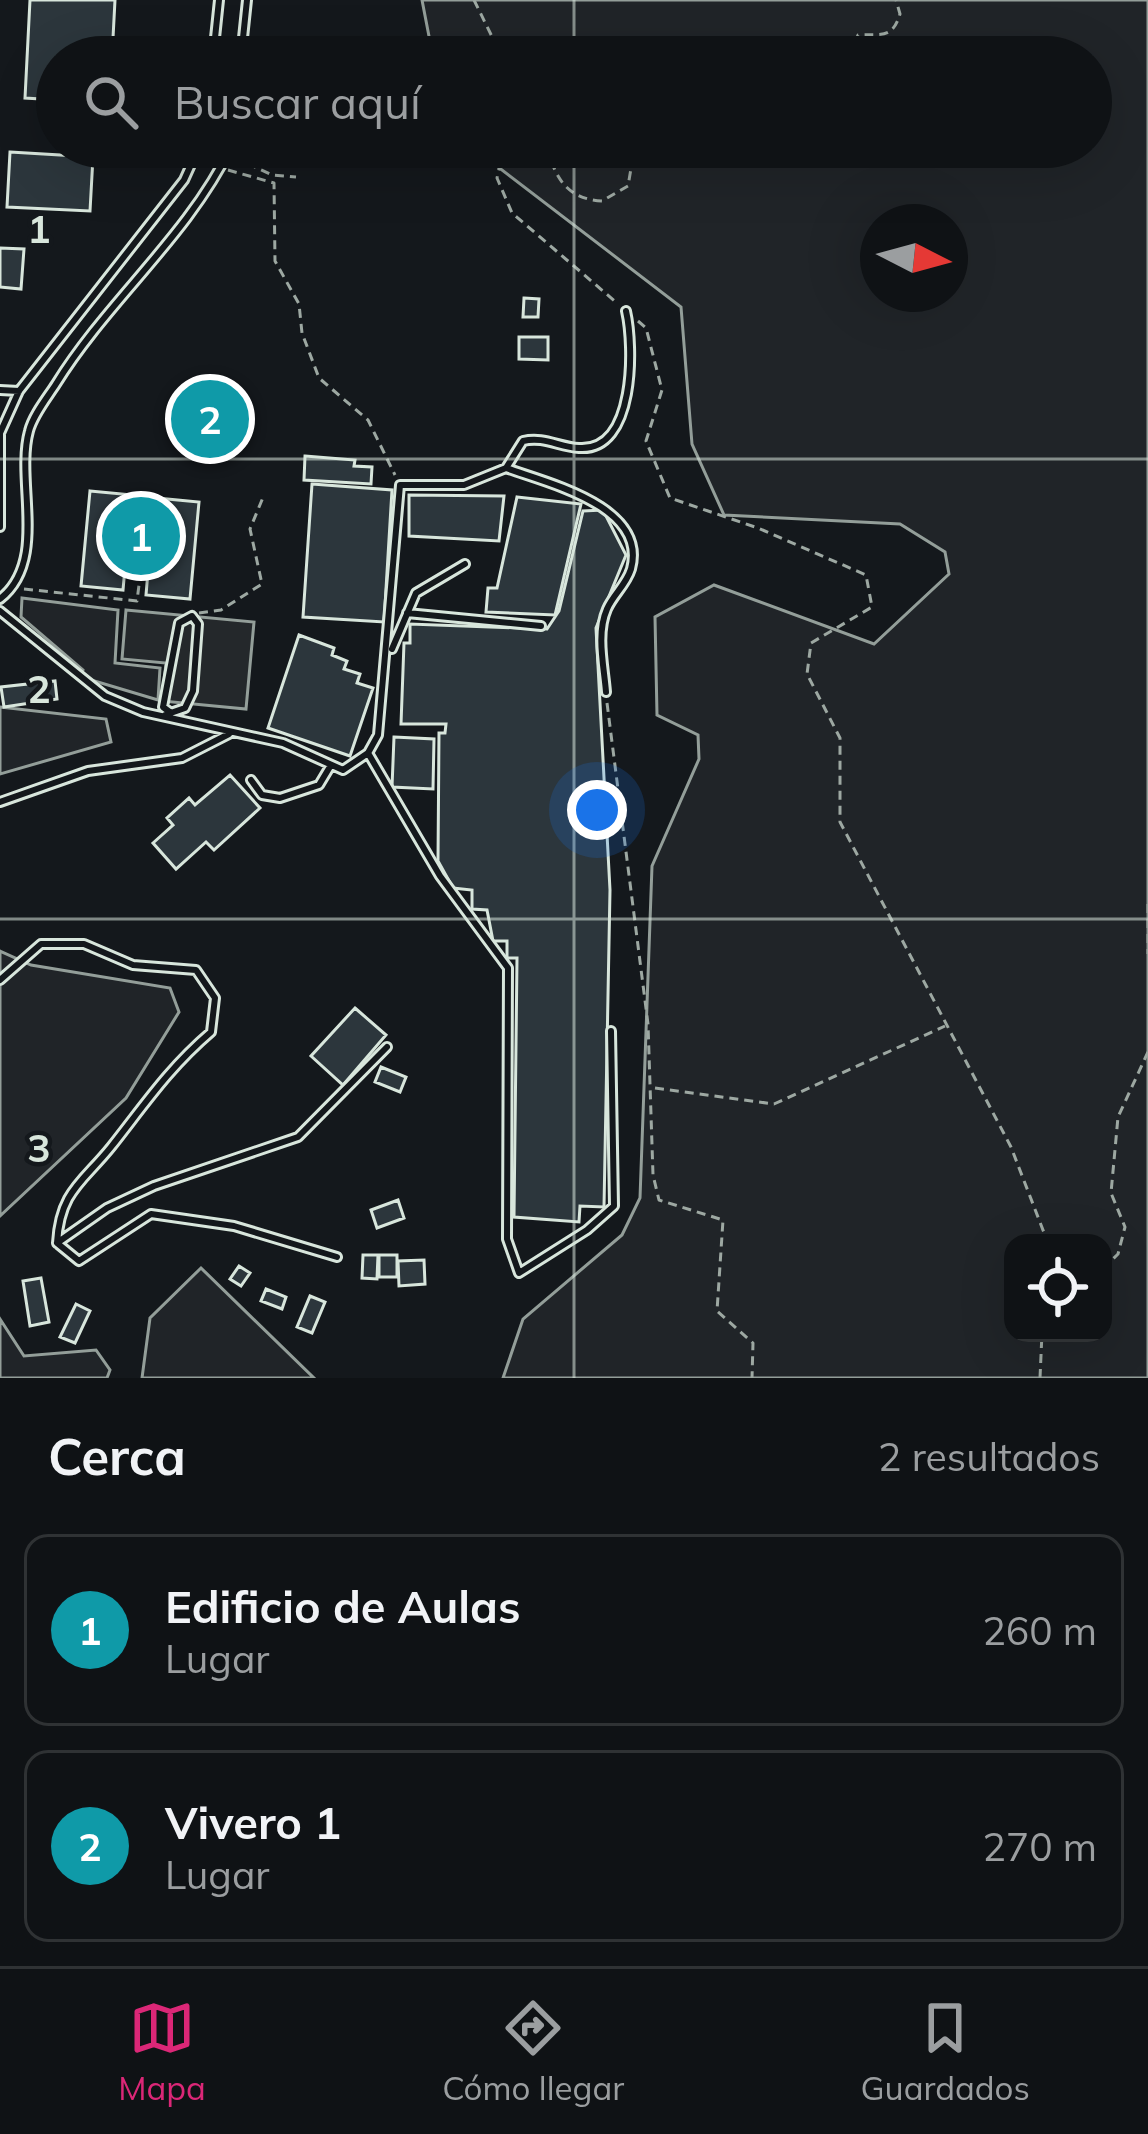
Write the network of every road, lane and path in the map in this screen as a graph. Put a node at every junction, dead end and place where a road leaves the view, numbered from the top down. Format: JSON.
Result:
{"nodes":[{"id":1,"x":219,"y":0,"type":"edge"},
{"id":2,"x":248,"y":0,"type":"edge"},
{"id":3,"x":475,"y":0,"type":"edge"},
{"id":4,"x":896,"y":0,"type":"edge"},
{"id":5,"x":215,"y":36,"type":"edge"},
{"id":6,"x":244,"y":36,"type":"edge"},
{"id":7,"x":492,"y":36,"type":"edge"},
{"id":8,"x":884,"y":36,"type":"edge"},
{"id":9,"x":190,"y":168,"type":"edge"},
{"id":10,"x":220,"y":168,"type":"joint"},
{"id":11,"x":259,"y":168,"type":"edge"},
{"id":12,"x":499,"y":168,"type":"edge"},
{"id":13,"x":552,"y":168,"type":"edge"},
{"id":14,"x":631,"y":168,"type":"edge"},
{"id":15,"x":296,"y":177,"type":"dead end"},
{"id":16,"x":626,"y":311,"type":"junction"},
{"id":17,"x":0,"y":390,"type":"edge"},
{"id":18,"x":20,"y":391,"type":"junction"},
{"id":19,"x":506,"y":468,"type":"junction"},
{"id":20,"x":400,"y":485,"type":"junction"},
{"id":21,"x":264,"y":495,"type":"dead end"},
{"id":22,"x":0,"y":527,"type":"edge"},
{"id":23,"x":142,"y":561,"type":"dead end"},
{"id":24,"x":465,"y":564,"type":"dead end"},
{"id":25,"x":11,"y":587,"type":"junction"},
{"id":26,"x":0,"y":599,"type":"edge"},
{"id":27,"x":0,"y":611,"type":"edge"},
{"id":28,"x":407,"y":614,"type":"junction"},
{"id":29,"x":192,"y":616,"type":"junction"},
{"id":30,"x":541,"y":626,"type":"dead end"},
{"id":31,"x":388,"y":658,"type":"junction"},
{"id":32,"x":606,"y":692,"type":"joint"},
{"id":33,"x":167,"y":715,"type":"junction"},
{"id":34,"x":233,"y":734,"type":"junction"},
{"id":35,"x":368,"y":753,"type":"junction"},
{"id":36,"x":331,"y":765,"type":"junction"},
{"id":37,"x":251,"y":780,"type":"dead end"},
{"id":38,"x":0,"y":802,"type":"edge"},
{"id":39,"x":1148,"y":904,"type":"edge"},
{"id":40,"x":1148,"y":954,"type":"edge"},
{"id":41,"x":0,"y":980,"type":"edge"},
{"id":42,"x":946,"y":1025,"type":"junction"},
{"id":43,"x":611,"y":1031,"type":"dead end"},
{"id":44,"x":387,"y":1047,"type":"dead end"},
{"id":45,"x":1148,"y":1052,"type":"edge"},
{"id":46,"x":651,"y":1088,"type":"junction"},
{"id":47,"x":1045,"y":1234,"type":"edge"},
{"id":48,"x":57,"y":1244,"type":"junction"},
{"id":49,"x":337,"y":1257,"type":"dead end"},
{"id":50,"x":1112,"y":1260,"type":"edge"},
{"id":51,"x":1042,"y":1342,"type":"edge"},
{"id":52,"x":752,"y":1378,"type":"edge"},
{"id":53,"x":1040,"y":1378,"type":"edge"}],
"edges":[{"from":1,"to":5,"type":"lane"},
{"from":2,"to":6,"type":"lane"},
{"from":3,"to":7,"type":"path"},
{"from":4,"to":8,"type":"path"},
{"from":9,"to":18,"type":"lane"},
{"from":10,"to":20,"type":"path"},
{"from":10,"to":25,"type":"lane"},
{"from":11,"to":15,"type":"path"},
{"from":12,"to":16,"type":"path"},
{"from":13,"to":14,"type":"path"},
{"from":16,"to":19,"type":"lane"},
{"from":16,"to":42,"type":"path"},
{"from":17,"to":18,"type":"lane"},
{"from":18,"to":22,"type":"lane"},
{"from":19,"to":20,"type":"lane"},
{"from":19,"to":32,"type":"lane"},
{"from":20,"to":31,"type":"lane"},
{"from":21,"to":29,"type":"path"},
{"from":23,"to":25,"type":"path"},
{"from":24,"to":28,"type":"lane"},
{"from":25,"to":26,"type":"lane"},
{"from":27,"to":33,"type":"lane"},
{"from":28,"to":30,"type":"lane"},
{"from":28,"to":31,"type":"lane"},
{"from":29,"to":33,"type":"lane"},
{"from":29,"to":33,"type":"lane"},
{"from":31,"to":35,"type":"lane"},
{"from":32,"to":46,"type":"path"},
{"from":33,"to":34,"type":"lane"},
{"from":34,"to":36,"type":"lane"},
{"from":34,"to":38,"type":"lane"},
{"from":35,"to":36,"type":"lane"},
{"from":35,"to":43,"type":"lane"},
{"from":36,"to":37,"type":"lane"},
{"from":39,"to":40,"type":"path"},
{"from":41,"to":48,"type":"lane"},
{"from":42,"to":46,"type":"path"},
{"from":42,"to":47,"type":"path"},
{"from":44,"to":48,"type":"lane"},
{"from":45,"to":50,"type":"path"},
{"from":46,"to":52,"type":"path"},
{"from":48,"to":49,"type":"lane"},
{"from":51,"to":53,"type":"path"}]}
